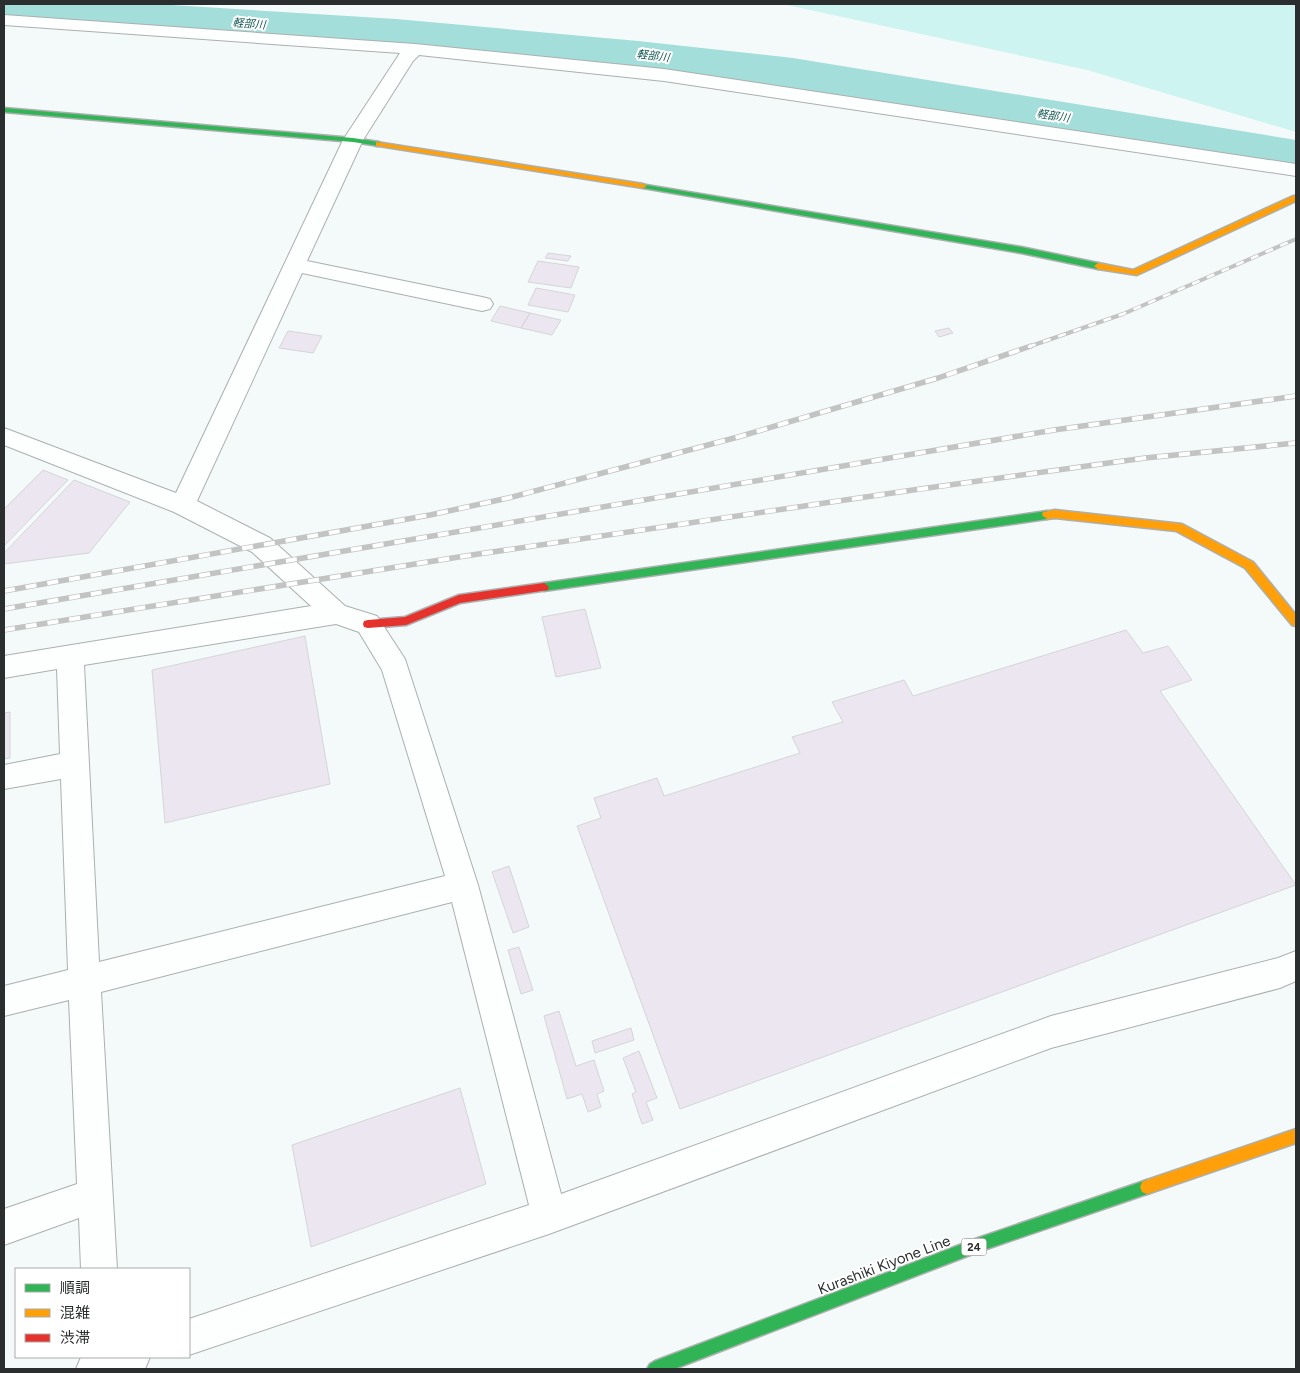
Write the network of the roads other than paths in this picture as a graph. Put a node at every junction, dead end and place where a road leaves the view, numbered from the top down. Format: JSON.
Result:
{"nodes":[{"id":1,"x":4,"y":20,"type":"edge"},
{"id":2,"x":415,"y":49,"type":"junction"},
{"id":3,"x":4,"y":110,"type":"edge"},
{"id":4,"x":353,"y":140,"type":"junction"},
{"id":5,"x":1296,"y":170,"type":"edge"},
{"id":6,"x":1296,"y":198,"type":"edge"},
{"id":7,"x":295,"y":265,"type":"junction"},
{"id":8,"x":482,"y":304,"type":"dead end"},
{"id":9,"x":4,"y":436,"type":"edge"},
{"id":10,"x":183,"y":505,"type":"junction"},
{"id":11,"x":336,"y":613,"type":"junction"},
{"id":12,"x":1296,"y":622,"type":"edge"},
{"id":13,"x":368,"y":624,"type":"junction"},
{"id":14,"x":70,"y":655,"type":"junction"},
{"id":15,"x":4,"y":667,"type":"edge"},
{"id":16,"x":75,"y":764,"type":"junction"},
{"id":17,"x":4,"y":777,"type":"edge"},
{"id":18,"x":463,"y":884,"type":"junction"},
{"id":19,"x":1296,"y":966,"type":"edge"},
{"id":20,"x":84,"y":980,"type":"junction"},
{"id":21,"x":4,"y":1001,"type":"edge"},
{"id":22,"x":1296,"y":1136,"type":"edge"},
{"id":23,"x":95,"y":1195,"type":"junction"},
{"id":24,"x":549,"y":1216,"type":"junction"},
{"id":25,"x":4,"y":1227,"type":"edge"},
{"id":26,"x":99,"y":1268,"type":"edge"},
{"id":27,"x":190,"y":1337,"type":"edge"},
{"id":28,"x":655,"y":1369,"type":"edge"}],
"edges":[{"from":1,"to":2,"type":"street"},
{"from":2,"to":4,"type":"street"},
{"from":2,"to":5,"type":"street"},
{"from":3,"to":4,"type":"street"},
{"from":4,"to":6,"type":"street"},
{"from":4,"to":7,"type":"street"},
{"from":7,"to":8,"type":"street"},
{"from":7,"to":10,"type":"street"},
{"from":9,"to":10,"type":"street"},
{"from":10,"to":11,"type":"street"},
{"from":11,"to":13,"type":"street"},
{"from":11,"to":14,"type":"street"},
{"from":12,"to":13,"type":"street"},
{"from":13,"to":18,"type":"street"},
{"from":14,"to":15,"type":"street"},
{"from":14,"to":16,"type":"street"},
{"from":16,"to":17,"type":"street"},
{"from":16,"to":20,"type":"street"},
{"from":18,"to":20,"type":"street"},
{"from":18,"to":24,"type":"street"},
{"from":19,"to":24,"type":"street"},
{"from":20,"to":21,"type":"street"},
{"from":20,"to":23,"type":"street"},
{"from":22,"to":28,"type":"street","name":"Kurashiki Kiyone Line","number":"24"},
{"from":23,"to":25,"type":"street"},
{"from":23,"to":26,"type":"street"},
{"from":24,"to":27,"type":"street"}]}
